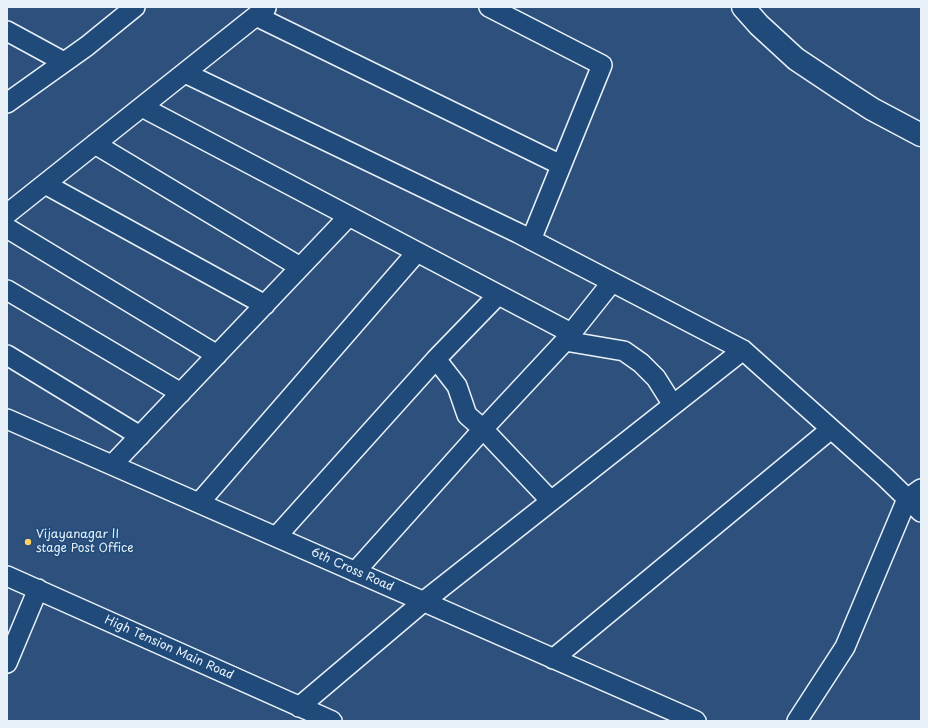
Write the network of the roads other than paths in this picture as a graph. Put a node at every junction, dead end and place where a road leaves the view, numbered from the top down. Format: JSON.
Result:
{"nodes":[{"id":1,"x":489,"y":7,"type":"edge"},
{"id":2,"x":743,"y":7,"type":"edge"},
{"id":3,"x":132,"y":8,"type":"edge"},
{"id":4,"x":262,"y":11,"type":"edge"},
{"id":5,"x":7,"y":31,"type":"edge"},
{"id":6,"x":64,"y":62,"type":"junction"},
{"id":7,"x":185,"y":73,"type":"junction"},
{"id":8,"x":7,"y":103,"type":"edge"},
{"id":9,"x":142,"y":107,"type":"junction"},
{"id":10,"x":921,"y":134,"type":"edge"},
{"id":11,"x":95,"y":144,"type":"junction"},
{"id":12,"x":562,"y":165,"type":"junction"},
{"id":13,"x":45,"y":184,"type":"junction"},
{"id":14,"x":7,"y":214,"type":"edge"},
{"id":15,"x":349,"y":216,"type":"junction"},
{"id":16,"x":7,"y":228,"type":"edge"},
{"id":17,"x":531,"y":240,"type":"junction"},
{"id":18,"x":417,"y":252,"type":"junction"},
{"id":19,"x":300,"y":267,"type":"junction"},
{"id":20,"x":612,"y":282,"type":"junction"},
{"id":21,"x":7,"y":290,"type":"edge"},
{"id":22,"x":498,"y":295,"type":"junction"},
{"id":23,"x":265,"y":305,"type":"junction"},
{"id":24,"x":568,"y":337,"type":"junction"},
{"id":25,"x":743,"y":350,"type":"junction"},
{"id":26,"x":7,"y":355,"type":"edge"},
{"id":27,"x":217,"y":355,"type":"junction"},
{"id":28,"x":436,"y":359,"type":"junction"},
{"id":29,"x":181,"y":393,"type":"junction"},
{"id":30,"x":673,"y":405,"type":"junction"},
{"id":31,"x":7,"y":419,"type":"edge"},
{"id":32,"x":483,"y":429,"type":"junction"},
{"id":33,"x":831,"y":429,"type":"junction"},
{"id":34,"x":140,"y":436,"type":"junction"},
{"id":35,"x":112,"y":465,"type":"junction"},
{"id":36,"x":914,"y":494,"type":"edge"},
{"id":37,"x":551,"y":501,"type":"junction"},
{"id":38,"x":198,"y":503,"type":"junction"},
{"id":39,"x":921,"y":512,"type":"edge"},
{"id":40,"x":276,"y":537,"type":"junction"},
{"id":41,"x":354,"y":572,"type":"junction"},
{"id":42,"x":7,"y":576,"type":"edge"},
{"id":43,"x":38,"y":589,"type":"junction"},
{"id":44,"x":423,"y":602,"type":"junction"},
{"id":45,"x":554,"y":659,"type":"junction"},
{"id":46,"x":7,"y":663,"type":"edge"},
{"id":47,"x":299,"y":707,"type":"junction"},
{"id":48,"x":332,"y":721,"type":"edge"},
{"id":49,"x":696,"y":721,"type":"edge"},
{"id":50,"x":797,"y":721,"type":"edge"}],
"edges":[{"from":1,"to":12,"type":"street"},
{"from":2,"to":10,"type":"street"},
{"from":3,"to":6,"type":"street"},
{"from":4,"to":7,"type":"street"},
{"from":4,"to":12,"type":"street"},
{"from":5,"to":6,"type":"street"},
{"from":6,"to":8,"type":"street"},
{"from":7,"to":9,"type":"street"},
{"from":7,"to":17,"type":"street"},
{"from":9,"to":11,"type":"street"},
{"from":9,"to":15,"type":"street"},
{"from":11,"to":13,"type":"street"},
{"from":11,"to":19,"type":"street"},
{"from":12,"to":17,"type":"street"},
{"from":13,"to":14,"type":"street"},
{"from":13,"to":23,"type":"street"},
{"from":15,"to":18,"type":"street"},
{"from":15,"to":19,"type":"street"},
{"from":16,"to":27,"type":"street"},
{"from":17,"to":20,"type":"street"},
{"from":18,"to":22,"type":"street"},
{"from":18,"to":38,"type":"street"},
{"from":19,"to":23,"type":"street"},
{"from":20,"to":24,"type":"street"},
{"from":20,"to":25,"type":"street"},
{"from":21,"to":29,"type":"street"},
{"from":22,"to":24,"type":"street"},
{"from":22,"to":28,"type":"street"},
{"from":23,"to":27,"type":"street"},
{"from":24,"to":30,"type":"street"},
{"from":24,"to":32,"type":"street"},
{"from":25,"to":30,"type":"street"},
{"from":25,"to":33,"type":"street"},
{"from":26,"to":34,"type":"street"},
{"from":27,"to":29,"type":"street"},
{"from":28,"to":32,"type":"street"},
{"from":28,"to":40,"type":"street"},
{"from":29,"to":34,"type":"street"},
{"from":30,"to":37,"type":"street"},
{"from":31,"to":35,"type":"street","name":"6th Cross Road"},
{"from":32,"to":37,"type":"street"},
{"from":32,"to":41,"type":"street"},
{"from":33,"to":36,"type":"street"},
{"from":33,"to":45,"type":"street"},
{"from":34,"to":35,"type":"street"},
{"from":35,"to":38,"type":"street","name":"6th Cross Road"},
{"from":36,"to":39,"type":"street"},
{"from":36,"to":50,"type":"street"},
{"from":37,"to":44,"type":"street"},
{"from":38,"to":40,"type":"street","name":"6th Cross Road"},
{"from":40,"to":41,"type":"street","name":"6th Cross Road"},
{"from":41,"to":44,"type":"street","name":"6th Cross Road"},
{"from":42,"to":43,"type":"street","name":"High Tension Main Road"},
{"from":43,"to":46,"type":"street"},
{"from":43,"to":47,"type":"street","name":"High Tension Main Road"},
{"from":44,"to":45,"type":"street","name":"6th Cross Road"},
{"from":44,"to":47,"type":"street"},
{"from":45,"to":49,"type":"street","name":"6th Cross Road"},
{"from":47,"to":48,"type":"street","name":"High Tension Main Road"}]}
